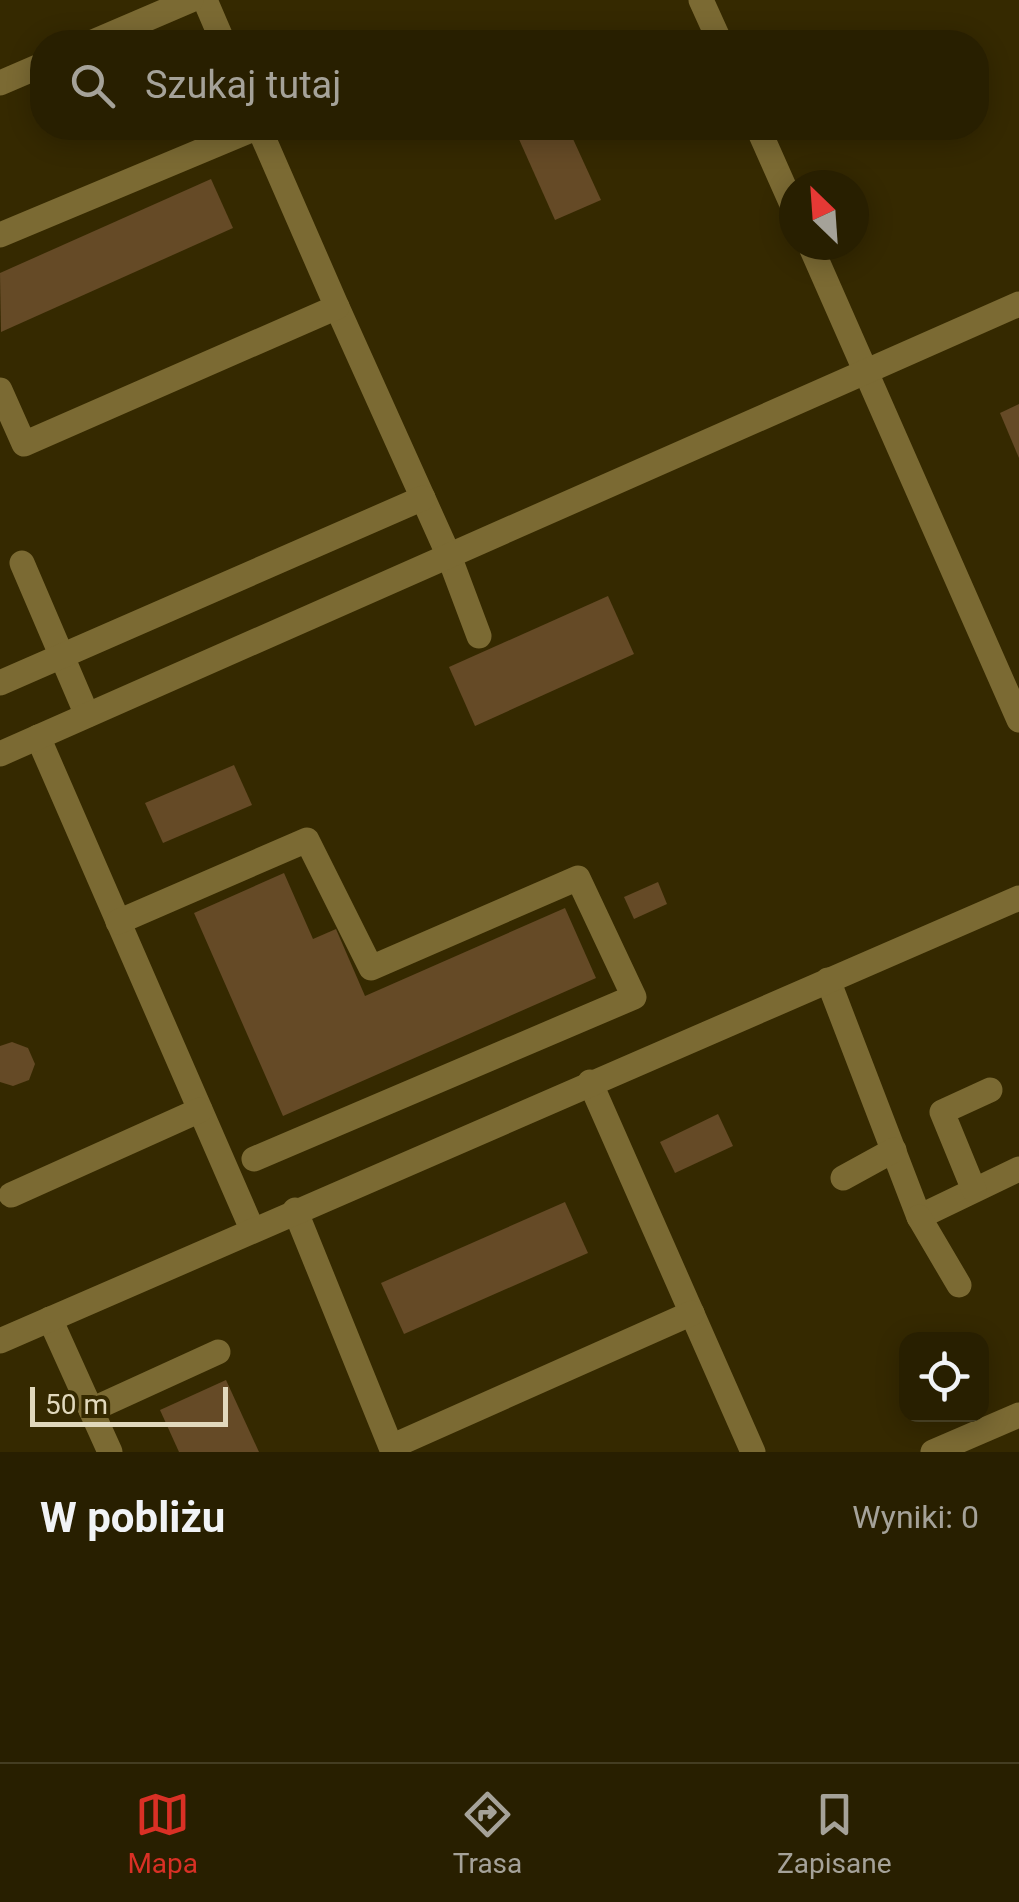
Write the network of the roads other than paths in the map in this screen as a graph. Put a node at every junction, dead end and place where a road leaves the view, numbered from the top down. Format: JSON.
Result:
{"nodes":[{"id":1,"x":191,"y":0,"type":"edge"},
{"id":2,"x":205,"y":0,"type":"edge"},
{"id":3,"x":700,"y":0,"type":"edge"},
{"id":4,"x":155,"y":7,"type":"edge"},
{"id":5,"x":115,"y":30,"type":"edge"},
{"id":6,"x":218,"y":30,"type":"edge"},
{"id":7,"x":714,"y":30,"type":"edge"},
{"id":8,"x":30,"y":70,"type":"edge"},
{"id":9,"x":0,"y":83,"type":"edge"},
{"id":10,"x":228,"y":140,"type":"edge"},
{"id":11,"x":262,"y":140,"type":"edge"},
{"id":12,"x":763,"y":140,"type":"edge"},
{"id":13,"x":779,"y":175,"type":"edge"},
{"id":14,"x":0,"y":235,"type":"edge"},
{"id":15,"x":817,"y":260,"type":"edge"},
{"id":16,"x":1019,"y":304,"type":"edge"},
{"id":17,"x":337,"y":307,"type":"junction"},
{"id":18,"x":866,"y":371,"type":"junction"},
{"id":19,"x":0,"y":390,"type":"edge"},
{"id":20,"x":423,"y":498,"type":"junction"},
{"id":21,"x":449,"y":556,"type":"junction"},
{"id":22,"x":22,"y":563,"type":"dead end"},
{"id":23,"x":479,"y":636,"type":"dead end"},
{"id":24,"x":63,"y":658,"type":"junction"},
{"id":25,"x":0,"y":683,"type":"edge"},
{"id":26,"x":87,"y":715,"type":"junction"},
{"id":27,"x":1019,"y":720,"type":"edge"},
{"id":28,"x":38,"y":737,"type":"junction"},
{"id":29,"x":0,"y":754,"type":"edge"},
{"id":30,"x":1019,"y":898,"type":"edge"},
{"id":31,"x":118,"y":922,"type":"junction"},
{"id":32,"x":828,"y":980,"type":"junction"},
{"id":33,"x":590,"y":1082,"type":"junction"},
{"id":34,"x":990,"y":1090,"type":"dead end"},
{"id":35,"x":200,"y":1110,"type":"junction"},
{"id":36,"x":894,"y":1150,"type":"junction"},
{"id":37,"x":254,"y":1159,"type":"dead end"},
{"id":38,"x":1019,"y":1168,"type":"edge"},
{"id":39,"x":842,"y":1178,"type":"dead end"},
{"id":40,"x":974,"y":1190,"type":"junction"},
{"id":41,"x":11,"y":1195,"type":"dead end"},
{"id":42,"x":295,"y":1210,"type":"junction"},
{"id":43,"x":920,"y":1216,"type":"junction"},
{"id":44,"x":252,"y":1229,"type":"junction"},
{"id":45,"x":959,"y":1285,"type":"dead end"},
{"id":46,"x":692,"y":1313,"type":"junction"},
{"id":47,"x":50,"y":1319,"type":"junction"},
{"id":48,"x":0,"y":1341,"type":"edge"},
{"id":49,"x":218,"y":1352,"type":"dead end"},
{"id":50,"x":91,"y":1410,"type":"junction"},
{"id":51,"x":1019,"y":1414,"type":"edge"},
{"id":52,"x":110,"y":1452,"type":"edge"},
{"id":53,"x":753,"y":1452,"type":"edge"},
{"id":54,"x":933,"y":1452,"type":"edge"}],
"edges":[{"from":1,"to":4,"type":"lane"},
{"from":2,"to":6,"type":"lane"},
{"from":3,"to":7,"type":"lane"},
{"from":4,"to":5,"type":"lane"},
{"from":8,"to":9,"type":"lane"},
{"from":10,"to":14,"type":"lane"},
{"from":11,"to":17,"type":"lane"},
{"from":12,"to":13,"type":"lane"},
{"from":15,"to":18,"type":"lane"},
{"from":16,"to":18,"type":"lane"},
{"from":17,"to":19,"type":"lane"},
{"from":17,"to":20,"type":"lane"},
{"from":18,"to":21,"type":"lane"},
{"from":18,"to":27,"type":"lane"},
{"from":20,"to":21,"type":"lane"},
{"from":20,"to":24,"type":"lane"},
{"from":21,"to":23,"type":"lane"},
{"from":21,"to":26,"type":"lane"},
{"from":22,"to":24,"type":"lane"},
{"from":24,"to":25,"type":"lane"},
{"from":24,"to":26,"type":"lane"},
{"from":26,"to":28,"type":"lane"},
{"from":28,"to":29,"type":"lane"},
{"from":28,"to":31,"type":"lane"},
{"from":30,"to":32,"type":"lane"},
{"from":31,"to":35,"type":"lane"},
{"from":31,"to":37,"type":"lane"},
{"from":32,"to":33,"type":"lane"},
{"from":32,"to":36,"type":"lane"},
{"from":33,"to":42,"type":"lane"},
{"from":33,"to":46,"type":"lane"},
{"from":34,"to":40,"type":"lane"},
{"from":35,"to":41,"type":"lane"},
{"from":35,"to":44,"type":"lane"},
{"from":36,"to":39,"type":"lane"},
{"from":36,"to":43,"type":"lane"},
{"from":38,"to":40,"type":"lane"},
{"from":40,"to":43,"type":"lane"},
{"from":42,"to":44,"type":"lane"},
{"from":42,"to":46,"type":"lane"},
{"from":43,"to":45,"type":"lane"},
{"from":44,"to":47,"type":"lane"},
{"from":46,"to":53,"type":"lane"},
{"from":47,"to":48,"type":"lane"},
{"from":47,"to":50,"type":"lane"},
{"from":49,"to":50,"type":"lane"},
{"from":50,"to":52,"type":"lane"},
{"from":51,"to":54,"type":"lane"}]}
